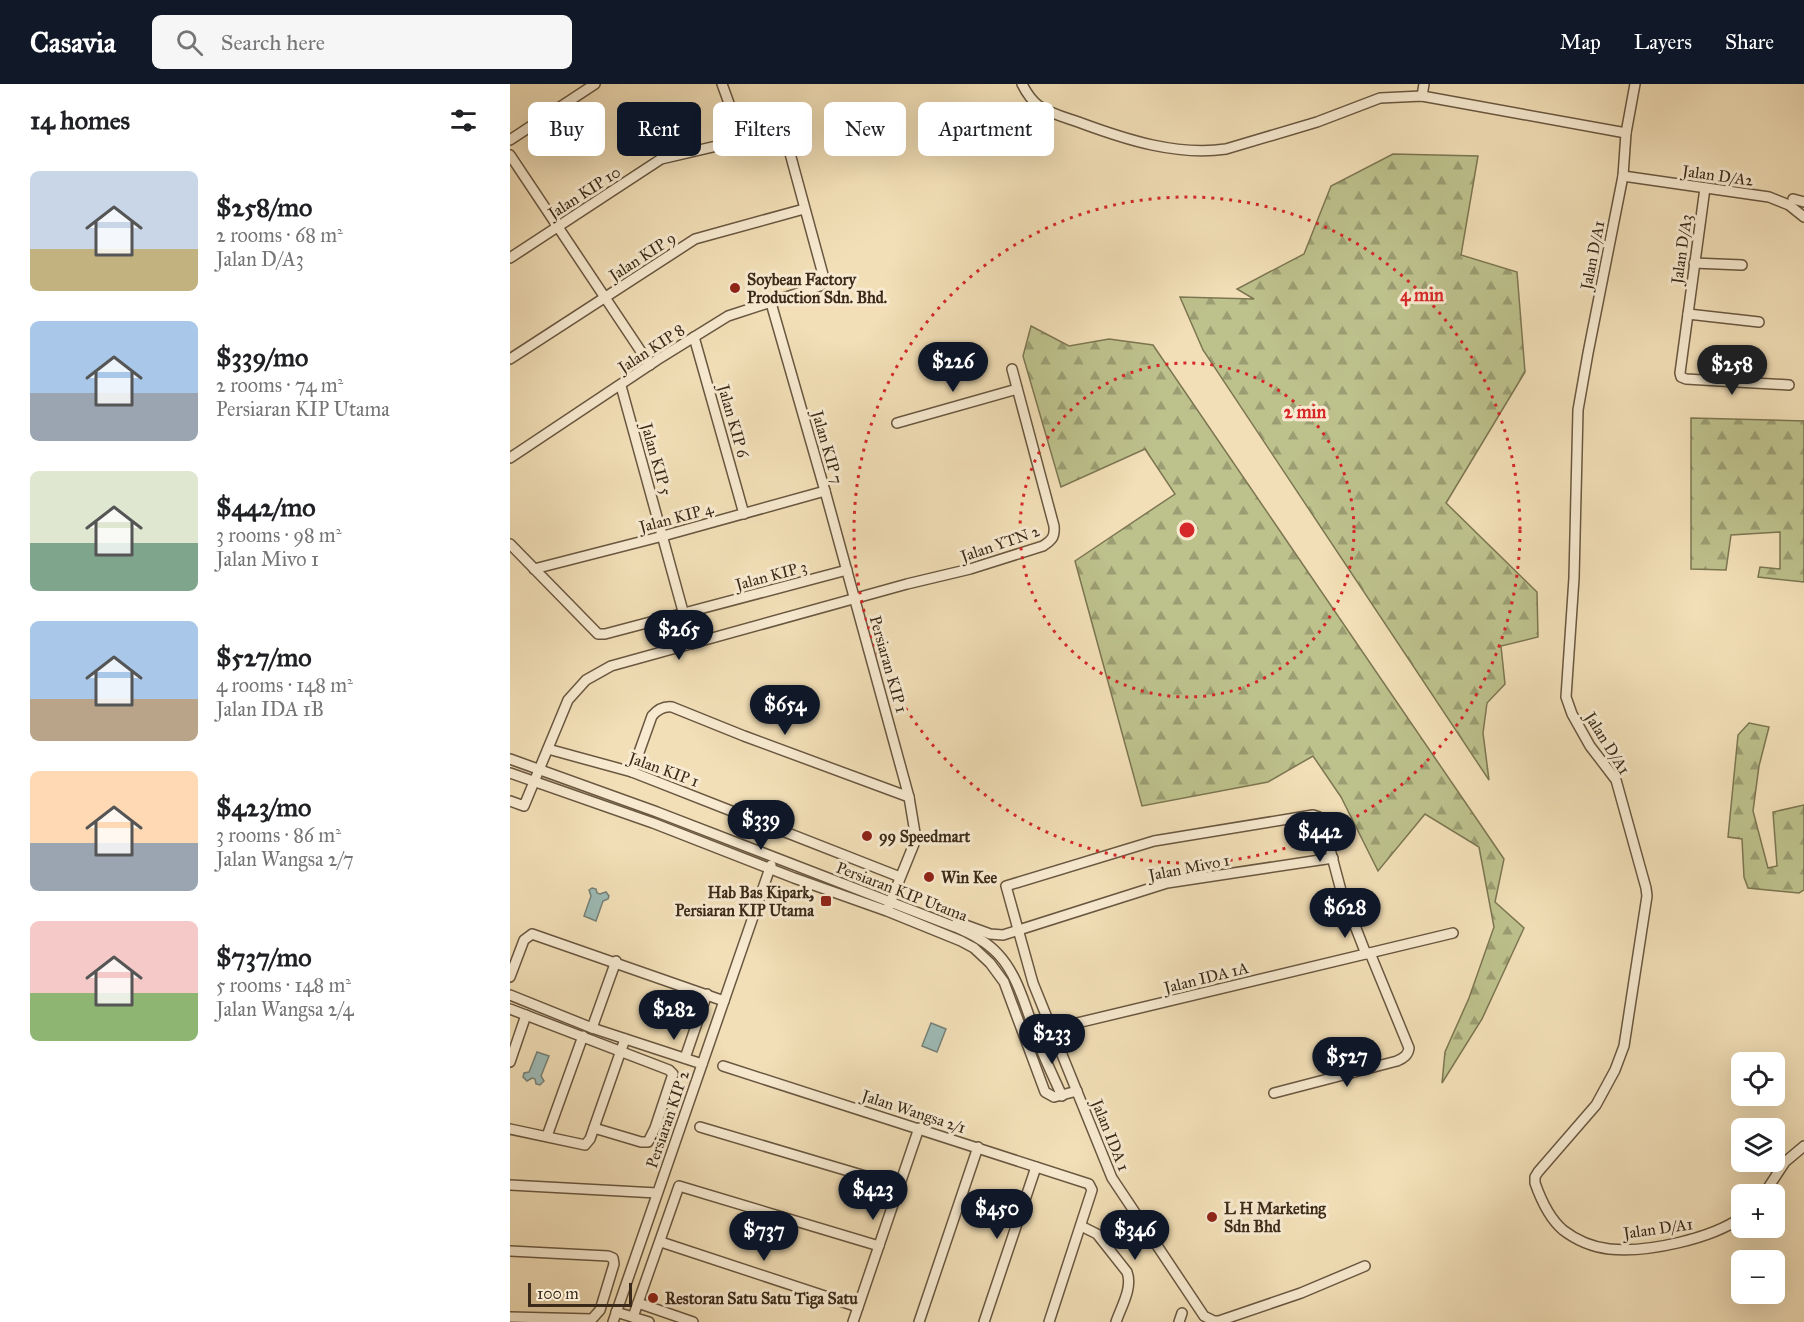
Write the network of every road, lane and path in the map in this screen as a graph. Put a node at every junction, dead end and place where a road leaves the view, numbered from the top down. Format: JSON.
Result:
{"nodes":[{"id":1,"x":595,"y":84,"type":"edge"},
{"id":2,"x":722,"y":84,"type":"edge"},
{"id":3,"x":1022,"y":84,"type":"edge"},
{"id":4,"x":1424,"y":84,"type":"edge"},
{"id":5,"x":1635,"y":84,"type":"edge"},
{"id":6,"x":1422,"y":96,"type":"junction"},
{"id":7,"x":729,"y":102,"type":"edge"},
{"id":8,"x":1626,"y":133,"type":"junction"},
{"id":9,"x":510,"y":140,"type":"edge"},
{"id":10,"x":713,"y":146,"type":"edge"},
{"id":11,"x":510,"y":155,"type":"edge"},
{"id":12,"x":790,"y":156,"type":"edge"},
{"id":13,"x":1623,"y":176,"type":"junction"},
{"id":14,"x":1705,"y":188,"type":"junction"},
{"id":15,"x":1793,"y":200,"type":"dead end"},
{"id":16,"x":1804,"y":202,"type":"edge"},
{"id":17,"x":804,"y":208,"type":"junction"},
{"id":18,"x":1804,"y":217,"type":"edge"},
{"id":19,"x":558,"y":226,"type":"junction"},
{"id":20,"x":510,"y":258,"type":"edge"},
{"id":21,"x":1694,"y":263,"type":"junction"},
{"id":22,"x":1742,"y":265,"type":"dead end"},
{"id":23,"x":605,"y":297,"type":"junction"},
{"id":24,"x":771,"y":303,"type":"junction"},
{"id":25,"x":1688,"y":314,"type":"junction"},
{"id":26,"x":1759,"y":322,"type":"dead end"},
{"id":27,"x":694,"y":337,"type":"junction"},
{"id":28,"x":510,"y":359,"type":"edge"},
{"id":29,"x":650,"y":365,"type":"junction"},
{"id":30,"x":1012,"y":369,"type":"dead end"},
{"id":31,"x":1789,"y":385,"type":"dead end"},
{"id":32,"x":621,"y":386,"type":"junction"},
{"id":33,"x":1017,"y":390,"type":"junction"},
{"id":34,"x":897,"y":423,"type":"dead end"},
{"id":35,"x":510,"y":458,"type":"edge"},
{"id":36,"x":825,"y":491,"type":"junction"},
{"id":37,"x":744,"y":514,"type":"junction"},
{"id":38,"x":663,"y":536,"type":"junction"},
{"id":39,"x":510,"y":544,"type":"edge"},
{"id":40,"x":534,"y":570,"type":"junction"},
{"id":41,"x":847,"y":570,"type":"junction"},
{"id":42,"x":855,"y":599,"type":"junction"},
{"id":43,"x":684,"y":614,"type":"junction"},
{"id":44,"x":692,"y":644,"type":"junction"},
{"id":45,"x":548,"y":749,"type":"junction"},
{"id":46,"x":510,"y":759,"type":"edge"},
{"id":47,"x":539,"y":770,"type":"junction"},
{"id":48,"x":632,"y":772,"type":"junction"},
{"id":49,"x":510,"y":773,"type":"edge"},
{"id":50,"x":535,"y":783,"type":"junction"},
{"id":51,"x":909,"y":797,"type":"junction"},
{"id":52,"x":510,"y":801,"type":"edge"},
{"id":53,"x":774,"y":857,"type":"junction"},
{"id":54,"x":1333,"y":858,"type":"junction"},
{"id":55,"x":770,"y":869,"type":"junction"},
{"id":56,"x":900,"y":877,"type":"junction"},
{"id":57,"x":1343,"y":902,"type":"dead end"},
{"id":58,"x":888,"y":907,"type":"junction"},
{"id":59,"x":1350,"y":913,"type":"dead end"},
{"id":60,"x":1019,"y":930,"type":"junction"},
{"id":61,"x":1453,"y":933,"type":"dead end"},
{"id":62,"x":989,"y":946,"type":"junction"},
{"id":63,"x":1368,"y":953,"type":"junction"},
{"id":64,"x":981,"y":954,"type":"junction"},
{"id":65,"x":616,"y":961,"type":"junction"},
{"id":66,"x":510,"y":977,"type":"edge"},
{"id":67,"x":707,"y":994,"type":"junction"},
{"id":68,"x":510,"y":995,"type":"edge"},
{"id":69,"x":724,"y":1000,"type":"junction"},
{"id":70,"x":510,"y":1009,"type":"edge"},
{"id":71,"x":526,"y":1015,"type":"junction"},
{"id":72,"x":592,"y":1028,"type":"junction"},
{"id":73,"x":1052,"y":1029,"type":"junction"},
{"id":74,"x":583,"y":1036,"type":"junction"},
{"id":75,"x":625,"y":1039,"type":"junction"},
{"id":76,"x":637,"y":1043,"type":"junction"},
{"id":77,"x":620,"y":1052,"type":"junction"},
{"id":78,"x":633,"y":1057,"type":"junction"},
{"id":79,"x":685,"y":1058,"type":"junction"},
{"id":80,"x":510,"y":1062,"type":"edge"},
{"id":81,"x":702,"y":1064,"type":"junction"},
{"id":82,"x":723,"y":1066,"type":"dead end"},
{"id":83,"x":1077,"y":1091,"type":"junction"},
{"id":84,"x":1274,"y":1093,"type":"dead end"},
{"id":85,"x":1062,"y":1096,"type":"junction"},
{"id":86,"x":700,"y":1127,"type":"dead end"},
{"id":87,"x":594,"y":1128,"type":"junction"},
{"id":88,"x":918,"y":1128,"type":"junction"},
{"id":89,"x":510,"y":1129,"type":"edge"},
{"id":90,"x":546,"y":1136,"type":"junction"},
{"id":91,"x":1804,"y":1146,"type":"edge"},
{"id":92,"x":978,"y":1147,"type":"junction"},
{"id":93,"x":1036,"y":1167,"type":"junction"},
{"id":94,"x":1771,"y":1184,"type":"edge"},
{"id":95,"x":510,"y":1185,"type":"edge"},
{"id":96,"x":899,"y":1186,"type":"junction"},
{"id":97,"x":657,"y":1193,"type":"junction"},
{"id":98,"x":1731,"y":1224,"type":"edge"},
{"id":99,"x":1081,"y":1226,"type":"junction"},
{"id":100,"x":661,"y":1242,"type":"junction"},
{"id":101,"x":879,"y":1246,"type":"junction"},
{"id":102,"x":510,"y":1251,"type":"edge"},
{"id":103,"x":1365,"y":1266,"type":"dead end"},
{"id":104,"x":638,"y":1303,"type":"junction"},
{"id":105,"x":858,"y":1307,"type":"junction"},
{"id":106,"x":510,"y":1317,"type":"edge"},
{"id":107,"x":633,"y":1317,"type":"junction"},
{"id":108,"x":616,"y":1319,"type":"edge"},
{"id":109,"x":649,"y":1322,"type":"edge"},
{"id":110,"x":693,"y":1322,"type":"edge"},
{"id":111,"x":853,"y":1322,"type":"edge"},
{"id":112,"x":919,"y":1322,"type":"edge"},
{"id":113,"x":984,"y":1322,"type":"edge"},
{"id":114,"x":1049,"y":1322,"type":"edge"},
{"id":115,"x":1116,"y":1322,"type":"edge"}],
"edges":[{"from":1,"to":9,"type":"street"},
{"from":2,"to":7,"type":"street"},
{"from":3,"to":6,"type":"street"},
{"from":4,"to":6,"type":"street"},
{"from":5,"to":8,"type":"street","name":"Jalan D/A1"},
{"from":6,"to":8,"type":"street"},
{"from":8,"to":13,"type":"street","name":"Jalan D/A1"},
{"from":10,"to":19,"type":"street","name":"Jalan KIP 10"},
{"from":11,"to":19,"type":"street"},
{"from":12,"to":17,"type":"street","name":"Jalan KIP 10"},
{"from":13,"to":14,"type":"street","name":"Jalan D/A2"},
{"from":13,"to":98,"type":"street","name":"Jalan D/A1"},
{"from":14,"to":18,"type":"street","name":"Jalan D/A2"},
{"from":14,"to":21,"type":"street","name":"Jalan D/A3"},
{"from":15,"to":16,"type":"street"},
{"from":17,"to":23,"type":"street","name":"Jalan KIP 9"},
{"from":17,"to":24,"type":"street","name":"Jalan KIP 8"},
{"from":19,"to":20,"type":"street","name":"Jalan KIP 10"},
{"from":19,"to":23,"type":"street"},
{"from":21,"to":22,"type":"street"},
{"from":21,"to":25,"type":"street","name":"Jalan D/A3"},
{"from":23,"to":28,"type":"street","name":"Jalan KIP 9"},
{"from":23,"to":29,"type":"street"},
{"from":24,"to":27,"type":"street","name":"Jalan KIP 8"},
{"from":24,"to":36,"type":"street","name":"Jalan KIP 7"},
{"from":25,"to":26,"type":"street"},
{"from":25,"to":31,"type":"street","name":"Jalan D/A3"},
{"from":27,"to":29,"type":"street","name":"Jalan KIP 8"},
{"from":27,"to":37,"type":"street","name":"Jalan KIP 6"},
{"from":29,"to":32,"type":"street","name":"Jalan KIP 8"},
{"from":30,"to":33,"type":"street","name":"Jalan YTN 2"},
{"from":32,"to":35,"type":"street","name":"Jalan KIP 8"},
{"from":32,"to":38,"type":"street","name":"Jalan KIP 5"},
{"from":33,"to":34,"type":"street"},
{"from":33,"to":42,"type":"street","name":"Jalan YTN 2"},
{"from":36,"to":37,"type":"street","name":"Jalan KIP 4"},
{"from":36,"to":41,"type":"street","name":"Jalan KIP 7"},
{"from":37,"to":38,"type":"street","name":"Jalan KIP 4"},
{"from":38,"to":40,"type":"street","name":"Jalan KIP 4"},
{"from":38,"to":43,"type":"street","name":"Jalan KIP 5"},
{"from":39,"to":40,"type":"street"},
{"from":40,"to":43,"type":"street","name":"Jalan KIP 3"},
{"from":41,"to":42,"type":"street","name":"Jalan KIP 7"},
{"from":41,"to":43,"type":"street","name":"Jalan KIP 3"},
{"from":42,"to":44,"type":"street","name":"Persiaran KIP 1"},
{"from":42,"to":51,"type":"street","name":"Persiaran KIP 1"},
{"from":43,"to":44,"type":"street","name":"Jalan KIP 5"},
{"from":44,"to":45,"type":"street","name":"Persiaran KIP 1"},
{"from":45,"to":47,"type":"street","name":"Persiaran KIP 1"},
{"from":45,"to":48,"type":"street","name":"Jalan KIP 1"},
{"from":46,"to":47,"type":"street","name":"Persiaran KIP Utama"},
{"from":47,"to":50,"type":"street","name":"Persiaran KIP 1"},
{"from":47,"to":53,"type":"street","name":"Persiaran KIP Utama"},
{"from":48,"to":51,"type":"street"},
{"from":48,"to":56,"type":"street","name":"Jalan KIP 1"},
{"from":49,"to":50,"type":"street","name":"Persiaran KIP Utama"},
{"from":50,"to":52,"type":"street","name":"Persiaran KIP 1"},
{"from":50,"to":55,"type":"street","name":"Persiaran KIP Utama"},
{"from":51,"to":56,"type":"street","name":"Persiaran KIP 1"},
{"from":53,"to":55,"type":"street","name":"Persiaran KIP 2"},
{"from":53,"to":58,"type":"street","name":"Persiaran KIP Utama"},
{"from":54,"to":57,"type":"street"},
{"from":54,"to":60,"type":"street","name":"Jalan Mivo 1"},
{"from":54,"to":60,"type":"street","name":"Jalan IDA 1"},
{"from":55,"to":58,"type":"street","name":"Persiaran KIP Utama"},
{"from":55,"to":69,"type":"street","name":"Persiaran KIP 2"},
{"from":56,"to":58,"type":"street","name":"Persiaran KIP 1"},
{"from":58,"to":60,"type":"street","name":"Jalan Mivo 1"},
{"from":58,"to":62,"type":"street","name":"Persiaran KIP Utama"},
{"from":58,"to":64,"type":"street","name":"Persiaran KIP Utama"},
{"from":59,"to":63,"type":"street"},
{"from":60,"to":73,"type":"street","name":"Jalan IDA 1"},
{"from":61,"to":63,"type":"street","name":"Jalan IDA 1A"},
{"from":62,"to":64,"type":"street"},
{"from":62,"to":85,"type":"street","name":"Persiaran KIP Utama"},
{"from":63,"to":73,"type":"street","name":"Jalan IDA 1A"},
{"from":63,"to":84,"type":"street"},
{"from":64,"to":85,"type":"street","name":"Persiaran KIP Utama"},
{"from":65,"to":66,"type":"street"},
{"from":65,"to":67,"type":"street"},
{"from":65,"to":72,"type":"street"},
{"from":67,"to":69,"type":"street"},
{"from":67,"to":79,"type":"street"},
{"from":68,"to":72,"type":"street"},
{"from":69,"to":81,"type":"street","name":"Persiaran KIP 2"},
{"from":70,"to":71,"type":"street"},
{"from":71,"to":74,"type":"street"},
{"from":71,"to":80,"type":"street"},
{"from":72,"to":75,"type":"street"},
{"from":73,"to":83,"type":"street","name":"Jalan IDA 1"},
{"from":74,"to":77,"type":"street"},
{"from":74,"to":90,"type":"street"},
{"from":75,"to":76,"type":"street"},
{"from":75,"to":77,"type":"street"},
{"from":76,"to":78,"type":"street"},
{"from":76,"to":79,"type":"street"},
{"from":77,"to":78,"type":"street"},
{"from":77,"to":87,"type":"street"},
{"from":78,"to":87,"type":"street"},
{"from":79,"to":81,"type":"street"},
{"from":81,"to":97,"type":"street","name":"Persiaran KIP 2"},
{"from":82,"to":88,"type":"street","name":"Jalan Wangsa 2/1"},
{"from":83,"to":85,"type":"street"},
{"from":83,"to":103,"type":"street","name":"Jalan IDA 1"},
{"from":86,"to":96,"type":"street"},
{"from":87,"to":90,"type":"street"},
{"from":88,"to":92,"type":"street","name":"Jalan Wangsa 2/1"},
{"from":88,"to":96,"type":"street"},
{"from":89,"to":90,"type":"street"},
{"from":91,"to":94,"type":"street"},
{"from":92,"to":93,"type":"street","name":"Jalan Wangsa 2/1"},
{"from":92,"to":112,"type":"street"},
{"from":93,"to":99,"type":"street","name":"Jalan Wangsa 2/1"},
{"from":93,"to":113,"type":"street"},
{"from":95,"to":97,"type":"street"},
{"from":96,"to":101,"type":"street"},
{"from":97,"to":108,"type":"street","name":"Persiaran KIP 2"},
{"from":99,"to":114,"type":"street"},
{"from":99,"to":115,"type":"street"},
{"from":100,"to":101,"type":"street"},
{"from":100,"to":104,"type":"street"},
{"from":100,"to":105,"type":"street"},
{"from":101,"to":105,"type":"street"},
{"from":102,"to":106,"type":"street"},
{"from":104,"to":107,"type":"street"},
{"from":104,"to":110,"type":"street"},
{"from":105,"to":111,"type":"street"},
{"from":107,"to":108,"type":"street"},
{"from":107,"to":109,"type":"street"}]}
